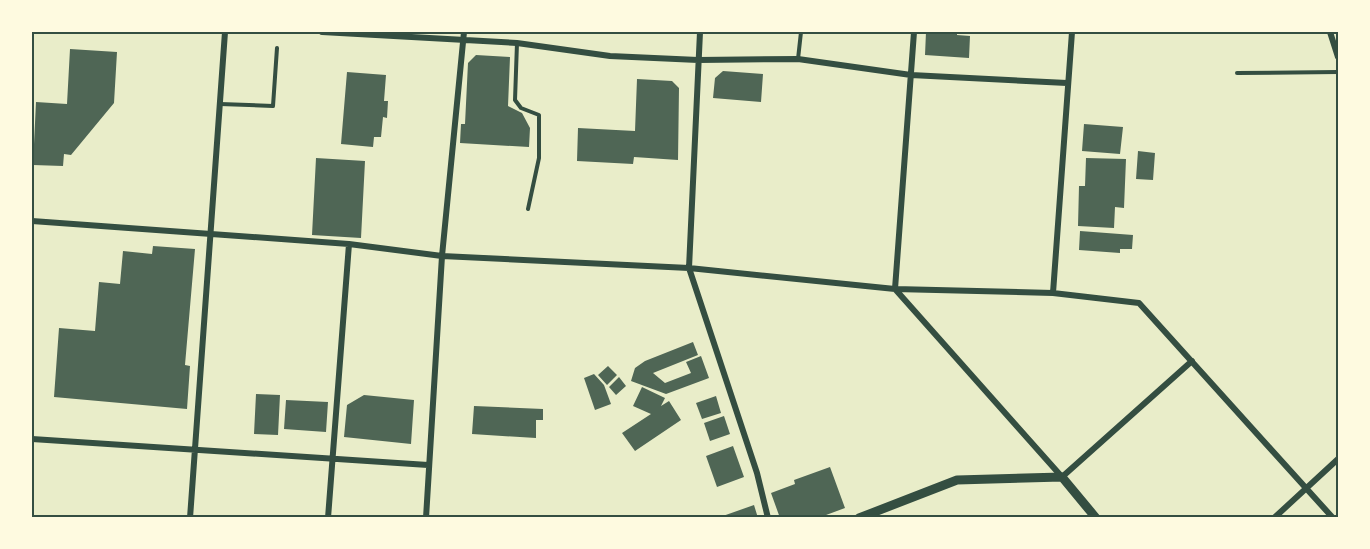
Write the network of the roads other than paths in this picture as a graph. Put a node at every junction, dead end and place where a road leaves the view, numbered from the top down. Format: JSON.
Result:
{"nodes":[{"id":1,"x":225,"y":32,"type":"edge"},
{"id":2,"x":322,"y":32,"type":"edge"},
{"id":3,"x":464,"y":32,"type":"edge"},
{"id":4,"x":700,"y":32,"type":"edge"},
{"id":5,"x":801,"y":32,"type":"edge"},
{"id":6,"x":914,"y":32,"type":"edge"},
{"id":7,"x":1072,"y":32,"type":"edge"},
{"id":8,"x":1330,"y":32,"type":"edge"},
{"id":9,"x":463,"y":40,"type":"junction"},
{"id":10,"x":517,"y":43,"type":"junction"},
{"id":11,"x":277,"y":48,"type":"dead end"},
{"id":12,"x":1338,"y":57,"type":"edge"},
{"id":13,"x":798,"y":59,"type":"junction"},
{"id":14,"x":698,"y":60,"type":"junction"},
{"id":15,"x":1338,"y":72,"type":"edge"},
{"id":16,"x":1237,"y":73,"type":"dead end"},
{"id":17,"x":911,"y":75,"type":"junction"},
{"id":18,"x":1067,"y":83,"type":"junction"},
{"id":19,"x":220,"y":104,"type":"junction"},
{"id":20,"x":528,"y":209,"type":"dead end"},
{"id":21,"x":32,"y":221,"type":"edge"},
{"id":22,"x":212,"y":234,"type":"junction"},
{"id":23,"x":349,"y":244,"type":"junction"},
{"id":24,"x":442,"y":256,"type":"junction"},
{"id":25,"x":689,"y":268,"type":"junction"},
{"id":26,"x":895,"y":289,"type":"junction"},
{"id":27,"x":1053,"y":293,"type":"junction"},
{"id":28,"x":1192,"y":362,"type":"junction"},
{"id":29,"x":32,"y":439,"type":"edge"},
{"id":30,"x":195,"y":448,"type":"junction"},
{"id":31,"x":331,"y":457,"type":"junction"},
{"id":32,"x":1338,"y":459,"type":"edge"},
{"id":33,"x":428,"y":465,"type":"junction"},
{"id":34,"x":1062,"y":477,"type":"junction"},
{"id":35,"x":1306,"y":490,"type":"junction"},
{"id":36,"x":190,"y":518,"type":"edge"},
{"id":37,"x":328,"y":518,"type":"edge"},
{"id":38,"x":426,"y":518,"type":"edge"},
{"id":39,"x":768,"y":518,"type":"edge"},
{"id":40,"x":859,"y":518,"type":"edge"},
{"id":41,"x":1096,"y":518,"type":"edge"},
{"id":42,"x":1274,"y":518,"type":"edge"},
{"id":43,"x":1333,"y":518,"type":"edge"}],
"edges":[{"from":1,"to":19,"type":"street"},
{"from":2,"to":9,"type":"street"},
{"from":3,"to":9,"type":"street"},
{"from":4,"to":14,"type":"street"},
{"from":5,"to":13,"type":"lane"},
{"from":6,"to":17,"type":"street"},
{"from":7,"to":18,"type":"street"},
{"from":8,"to":12,"type":"street"},
{"from":9,"to":10,"type":"street"},
{"from":9,"to":24,"type":"street"},
{"from":10,"to":14,"type":"street"},
{"from":10,"to":20,"type":"lane"},
{"from":11,"to":19,"type":"lane"},
{"from":13,"to":14,"type":"street"},
{"from":13,"to":17,"type":"street"},
{"from":14,"to":25,"type":"street"},
{"from":15,"to":16,"type":"lane"},
{"from":17,"to":18,"type":"street"},
{"from":17,"to":26,"type":"street"},
{"from":18,"to":27,"type":"street"},
{"from":19,"to":22,"type":"street"},
{"from":21,"to":22,"type":"street"},
{"from":22,"to":23,"type":"street"},
{"from":22,"to":30,"type":"street"},
{"from":23,"to":24,"type":"street"},
{"from":23,"to":31,"type":"street"},
{"from":24,"to":25,"type":"street"},
{"from":24,"to":33,"type":"street"},
{"from":25,"to":26,"type":"street"},
{"from":25,"to":39,"type":"street"},
{"from":26,"to":27,"type":"street"},
{"from":26,"to":34,"type":"street"},
{"from":27,"to":28,"type":"street"},
{"from":28,"to":34,"type":"street"},
{"from":28,"to":35,"type":"street"},
{"from":29,"to":30,"type":"street"},
{"from":30,"to":31,"type":"street"},
{"from":30,"to":36,"type":"street"},
{"from":31,"to":33,"type":"street"},
{"from":31,"to":37,"type":"street"},
{"from":32,"to":35,"type":"street"},
{"from":33,"to":38,"type":"street"},
{"from":34,"to":40,"type":"street"},
{"from":34,"to":41,"type":"street"},
{"from":35,"to":42,"type":"street"},
{"from":35,"to":43,"type":"street"}]}
